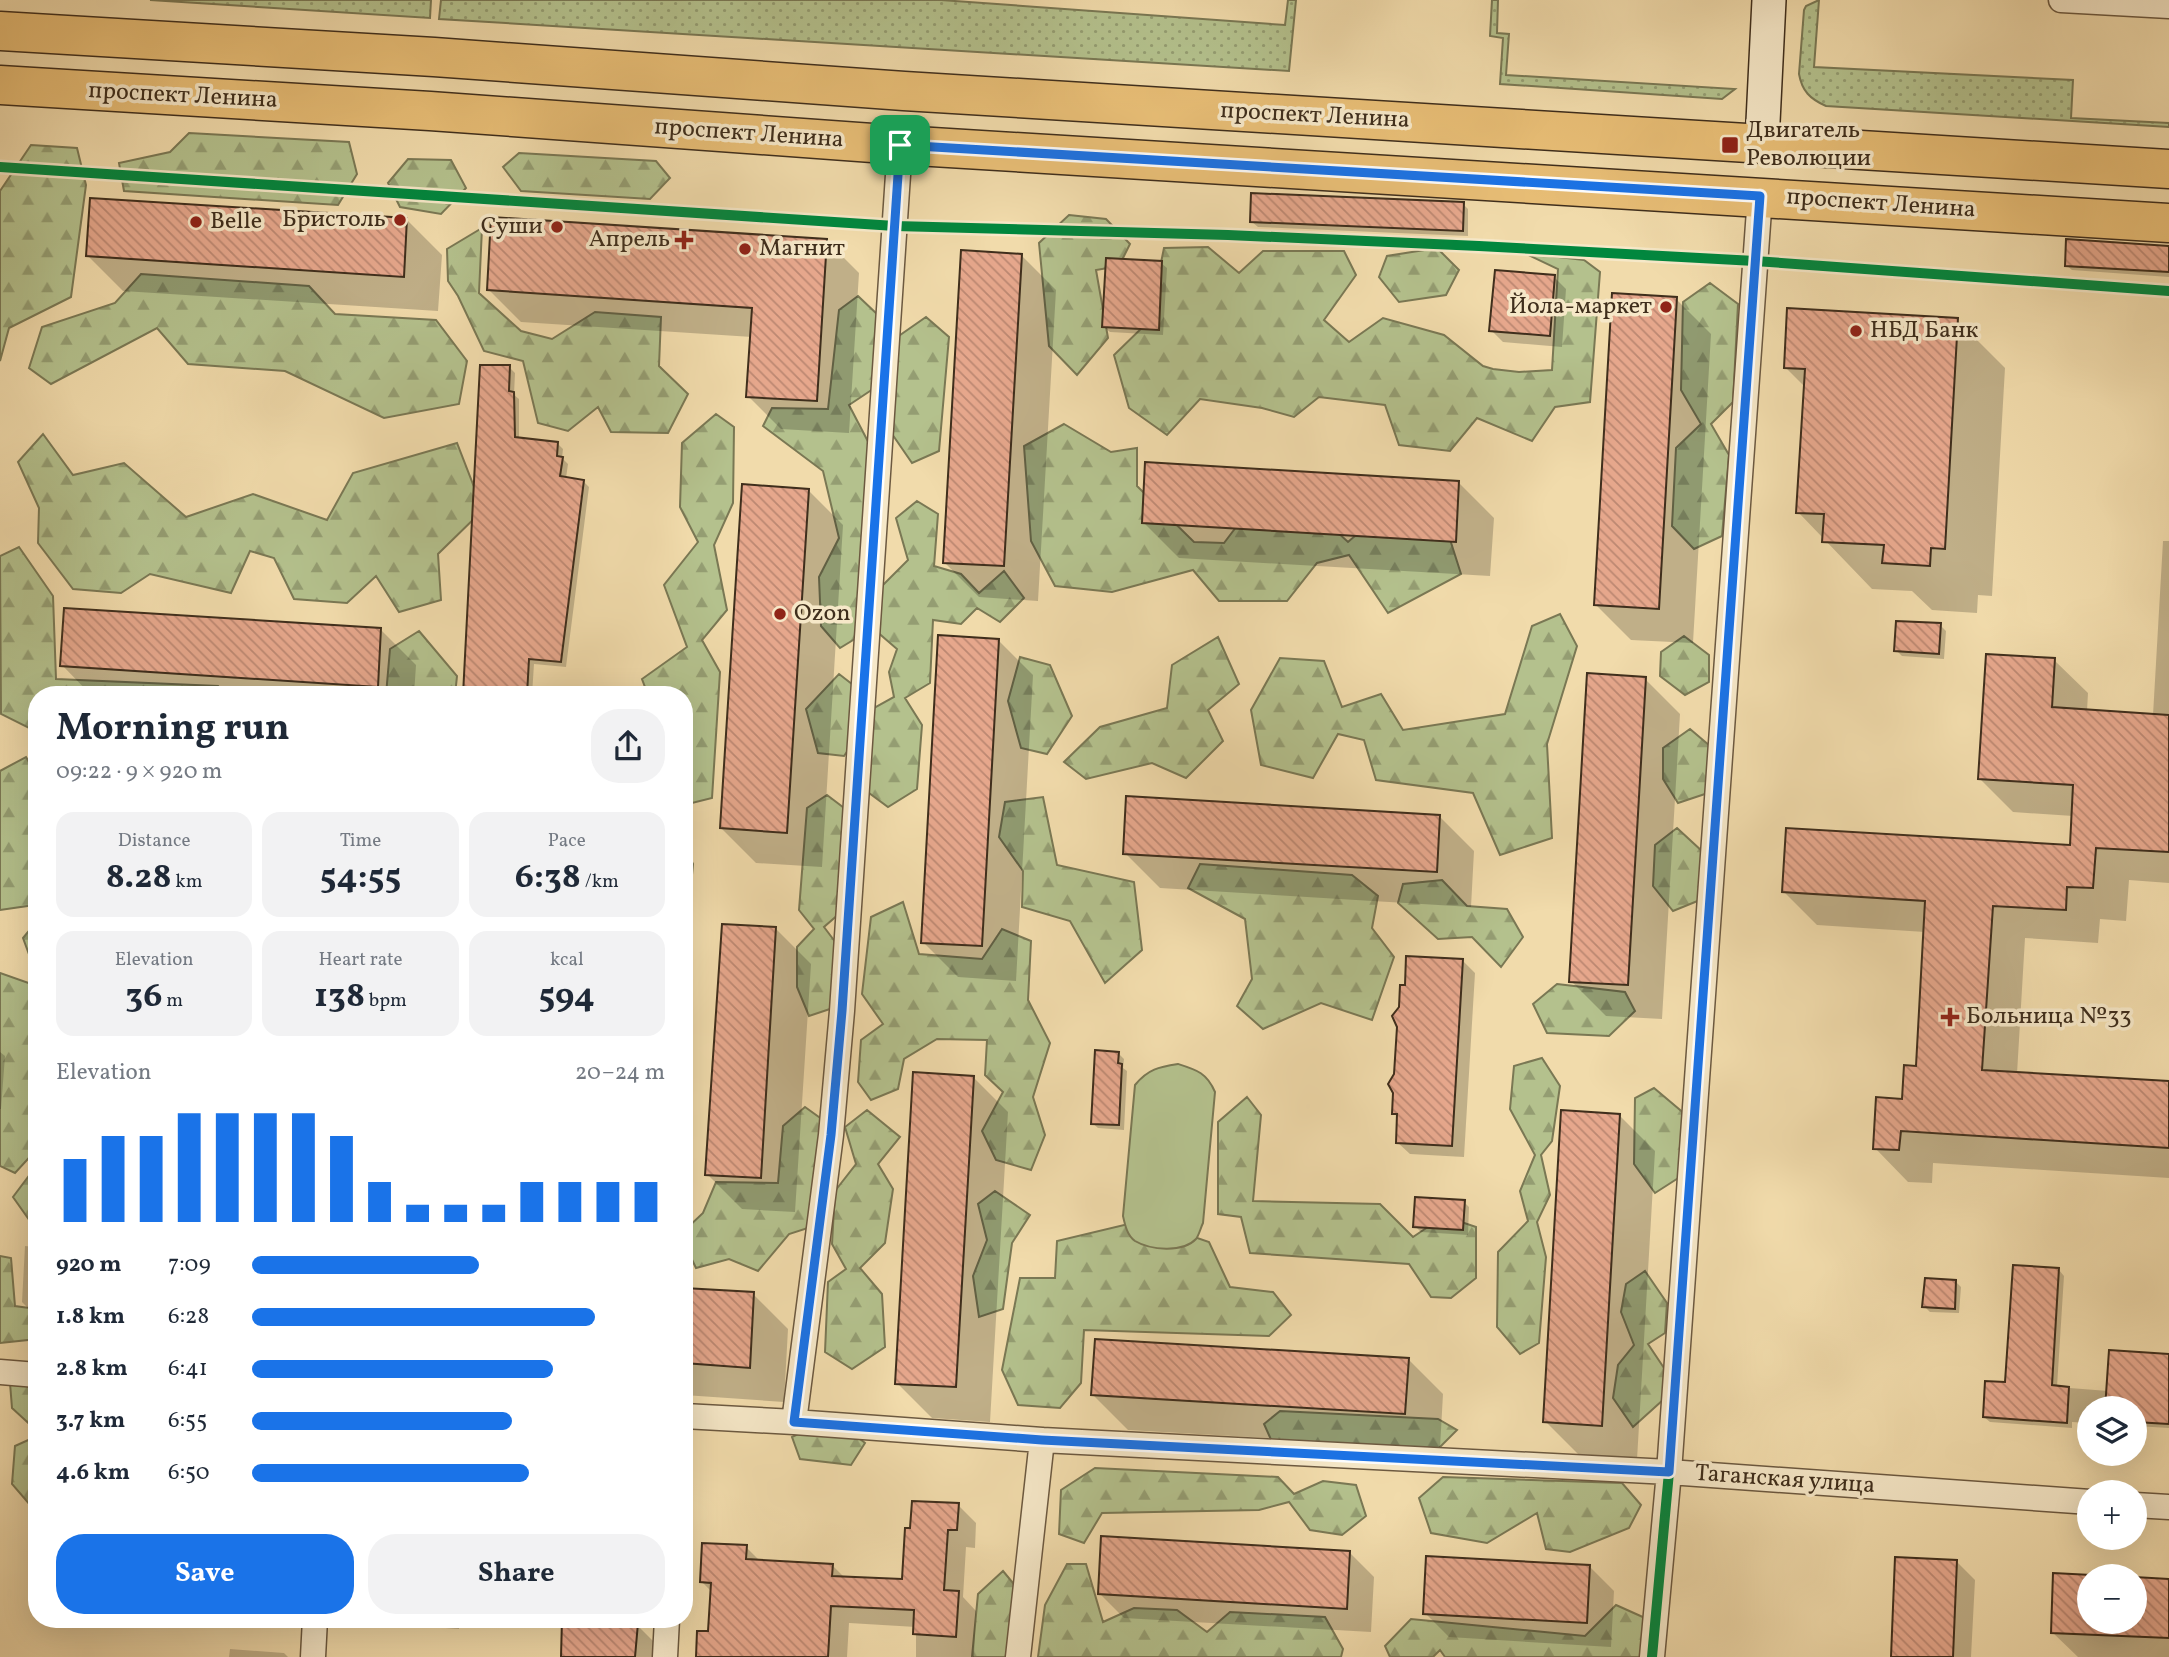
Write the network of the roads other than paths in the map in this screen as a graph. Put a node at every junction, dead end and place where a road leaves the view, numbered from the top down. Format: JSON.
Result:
{"nodes":[{"id":1,"x":1769,"y":0,"type":"edge"},
{"id":2,"x":2061,"y":0,"type":"edge"},
{"id":3,"x":2169,"y":6,"type":"edge"},
{"id":4,"x":0,"y":31,"type":"edge"},
{"id":5,"x":0,"y":85,"type":"edge"},
{"id":6,"x":1762,"y":142,"type":"junction"},
{"id":7,"x":900,"y":145,"type":"junction"},
{"id":8,"x":2169,"y":169,"type":"edge"},
{"id":9,"x":1760,"y":196,"type":"junction"},
{"id":10,"x":2169,"y":223,"type":"edge"},
{"id":11,"x":0,"y":1372,"type":"edge"},
{"id":12,"x":28,"y":1374,"type":"edge"},
{"id":13,"x":693,"y":1416,"type":"edge"},
{"id":14,"x":794,"y":1422,"type":"junction"},
{"id":15,"x":1042,"y":1440,"type":"junction"},
{"id":16,"x":1669,"y":1472,"type":"junction"},
{"id":17,"x":2077,"y":1501,"type":"edge"},
{"id":18,"x":2147,"y":1506,"type":"edge"},
{"id":19,"x":2169,"y":1507,"type":"edge"},
{"id":20,"x":315,"y":1628,"type":"edge"},
{"id":21,"x":667,"y":1628,"type":"edge"},
{"id":22,"x":313,"y":1657,"type":"edge"},
{"id":23,"x":665,"y":1657,"type":"edge"},
{"id":24,"x":1018,"y":1657,"type":"edge"},
{"id":25,"x":1652,"y":1657,"type":"edge"}],
"edges":[{"from":1,"to":6,"type":"street"},
{"from":2,"to":3,"type":"street"},
{"from":4,"to":6,"type":"main road","name":"проспект Ленина"},
{"from":5,"to":7,"type":"main road","name":"проспект Ленина"},
{"from":6,"to":8,"type":"main road","name":"проспект Ленина"},
{"from":7,"to":9,"type":"main road","name":"проспект Ленина"},
{"from":7,"to":14,"type":"street"},
{"from":9,"to":10,"type":"main road","name":"проспект Ленина"},
{"from":9,"to":16,"type":"street"},
{"from":11,"to":12,"type":"street"},
{"from":13,"to":14,"type":"street","name":"Таганская улица"},
{"from":14,"to":15,"type":"street","name":"Таганская улица"},
{"from":15,"to":16,"type":"street","name":"Таганская улица"},
{"from":15,"to":24,"type":"street"},
{"from":16,"to":17,"type":"street","name":"Таганская улица"},
{"from":16,"to":25,"type":"street"},
{"from":18,"to":19,"type":"street"},
{"from":20,"to":22,"type":"street"},
{"from":21,"to":23,"type":"street"}]}
